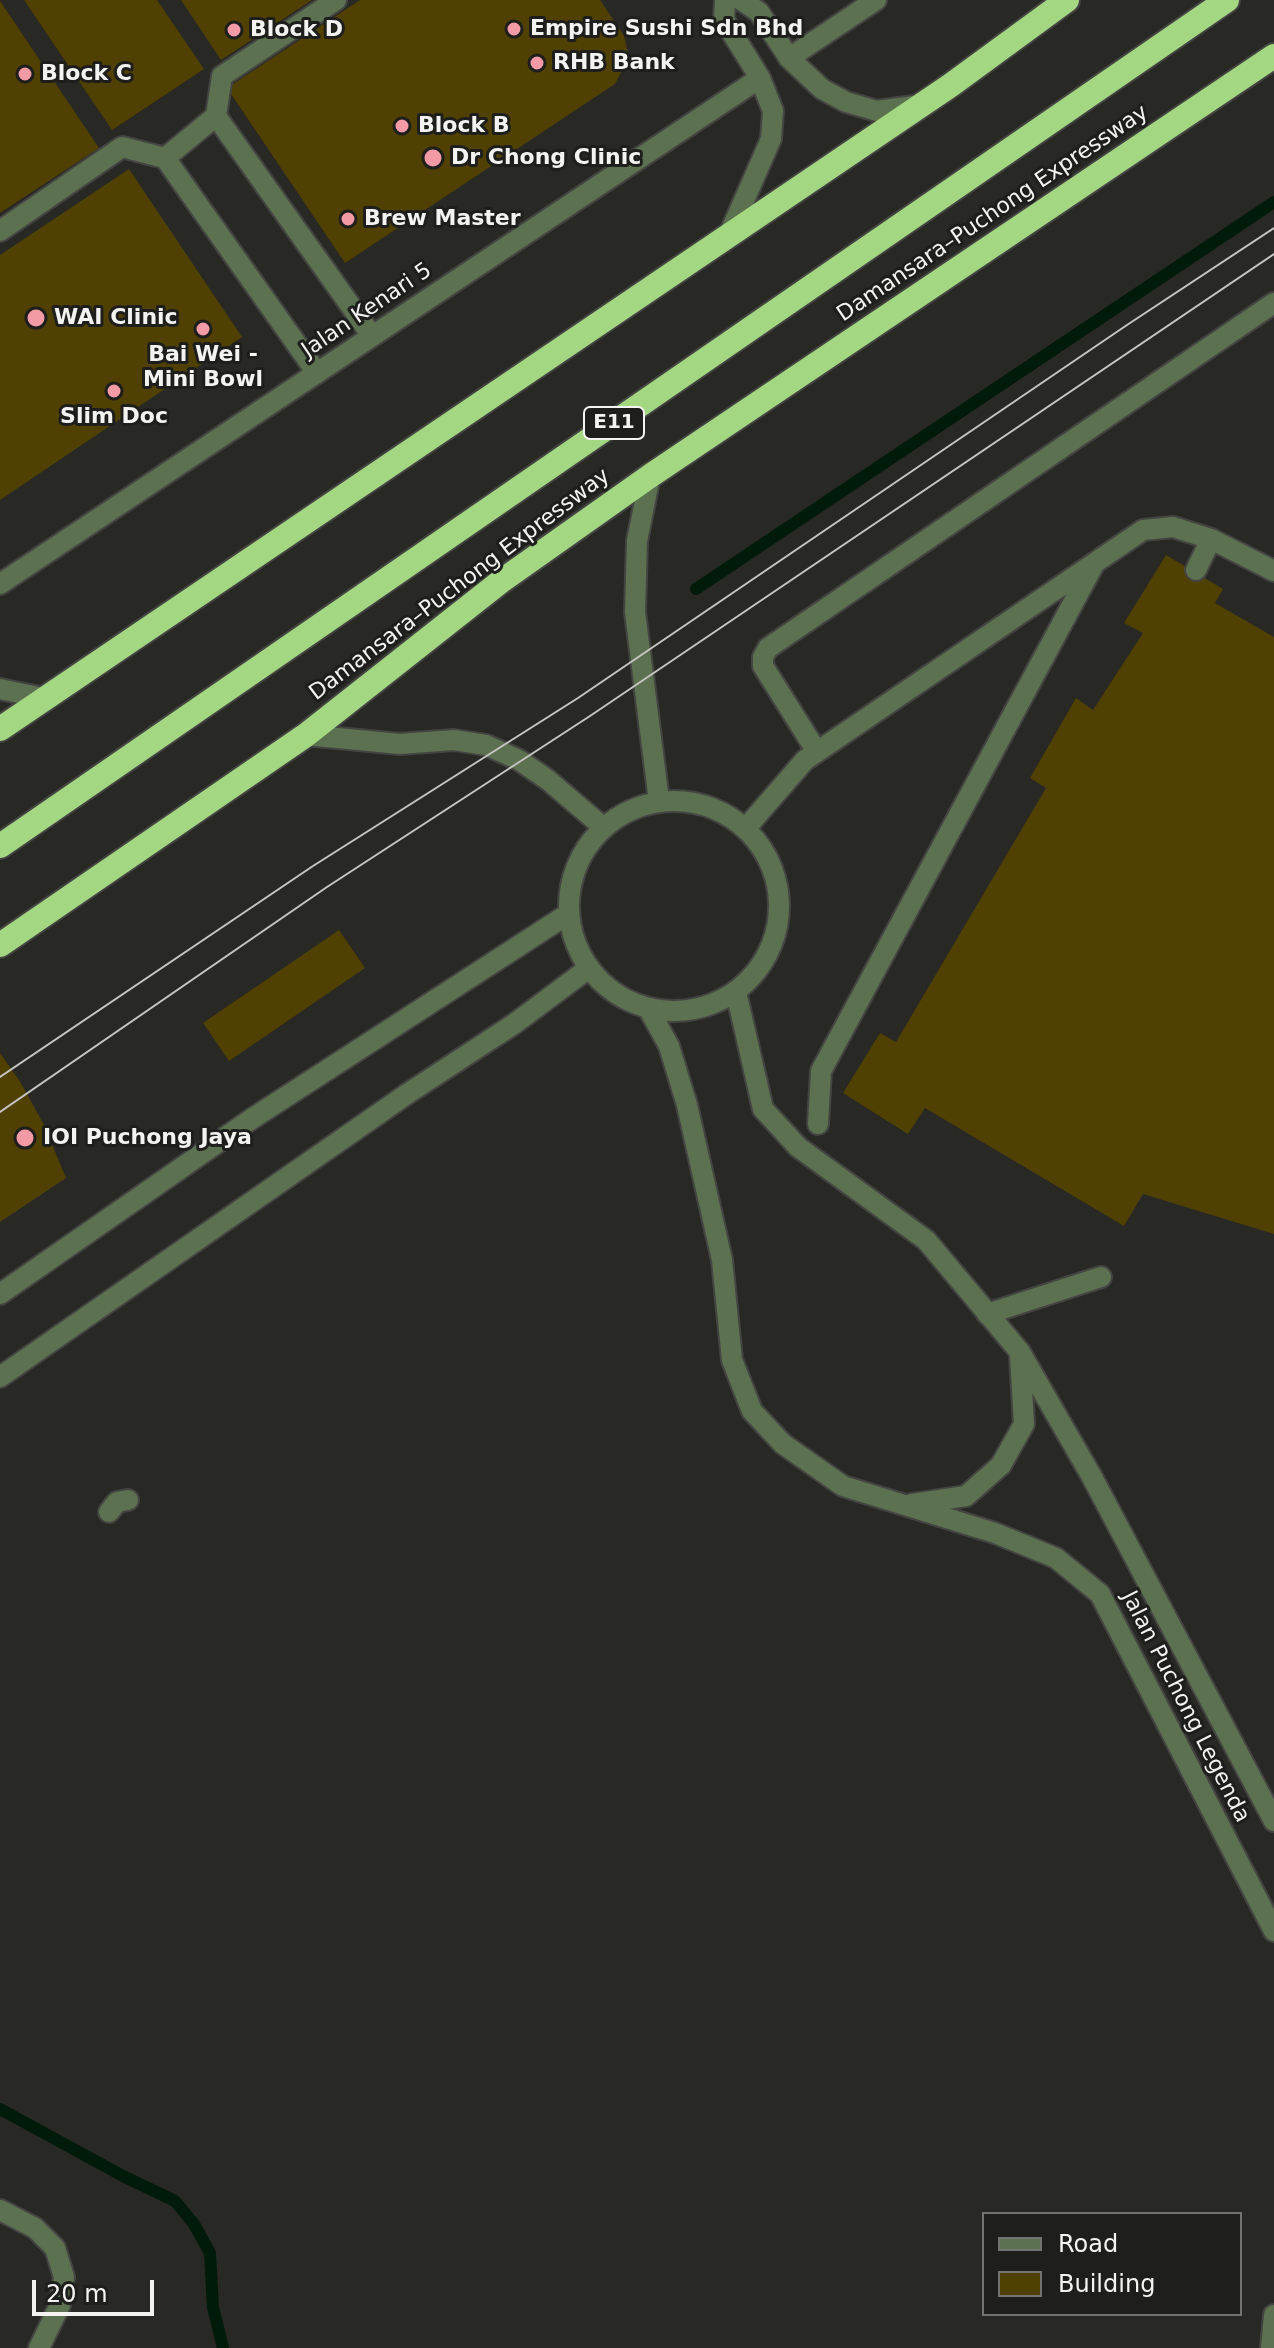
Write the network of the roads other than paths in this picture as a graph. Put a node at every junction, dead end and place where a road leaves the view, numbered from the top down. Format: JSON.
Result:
{"nodes":[{"id":1,"x":336,"y":0,"type":"edge"},
{"id":2,"x":725,"y":0,"type":"edge"},
{"id":3,"x":741,"y":0,"type":"edge"},
{"id":4,"x":876,"y":0,"type":"edge"},
{"id":5,"x":1067,"y":0,"type":"edge"},
{"id":6,"x":1227,"y":0,"type":"edge"},
{"id":7,"x":1274,"y":56,"type":"edge"},
{"id":8,"x":789,"y":58,"type":"junction"},
{"id":9,"x":760,"y":78,"type":"junction"},
{"id":10,"x":921,"y":105,"type":"junction"},
{"id":11,"x":216,"y":116,"type":"junction"},
{"id":12,"x":165,"y":158,"type":"junction"},
{"id":13,"x":0,"y":231,"type":"edge"},
{"id":14,"x":728,"y":237,"type":"junction"},
{"id":15,"x":1274,"y":303,"type":"edge"},
{"id":16,"x":372,"y":336,"type":"junction"},
{"id":17,"x":317,"y":373,"type":"junction"},
{"id":18,"x":650,"y":476,"type":"junction"},
{"id":19,"x":1211,"y":539,"type":"junction"},
{"id":20,"x":1094,"y":563,"type":"junction"},
{"id":21,"x":1196,"y":570,"type":"dead end"},
{"id":22,"x":1274,"y":571,"type":"edge"},
{"id":23,"x":0,"y":584,"type":"edge"},
{"id":24,"x":0,"y":689,"type":"edge"},
{"id":25,"x":43,"y":698,"type":"junction"},
{"id":26,"x":0,"y":729,"type":"edge"},
{"id":27,"x":306,"y":735,"type":"junction"},
{"id":28,"x":817,"y":752,"type":"junction"},
{"id":29,"x":659,"y":801,"type":"junction"},
{"id":30,"x":603,"y":827,"type":"junction"},
{"id":31,"x":746,"y":828,"type":"junction"},
{"id":32,"x":0,"y":846,"type":"edge"},
{"id":33,"x":568,"y":914,"type":"junction"},
{"id":34,"x":0,"y":945,"type":"edge"},
{"id":35,"x":589,"y":968,"type":"junction"},
{"id":36,"x":736,"y":992,"type":"junction"},
{"id":37,"x":648,"y":1008,"type":"junction"},
{"id":38,"x":818,"y":1124,"type":"dead end"},
{"id":39,"x":1101,"y":1277,"type":"dead end"},
{"id":40,"x":0,"y":1294,"type":"edge"},
{"id":41,"x":987,"y":1314,"type":"junction"},
{"id":42,"x":1020,"y":1352,"type":"junction"},
{"id":43,"x":0,"y":1377,"type":"edge"},
{"id":44,"x":128,"y":1500,"type":"dead end"},
{"id":45,"x":908,"y":1504,"type":"junction"},
{"id":46,"x":109,"y":1512,"type":"dead end"},
{"id":47,"x":1274,"y":1821,"type":"edge"},
{"id":48,"x":1274,"y":1931,"type":"edge"},
{"id":49,"x":0,"y":2210,"type":"edge"},
{"id":50,"x":1274,"y":2315,"type":"edge"},
{"id":51,"x":39,"y":2348,"type":"edge"},
{"id":52,"x":1271,"y":2348,"type":"edge"}],
"edges":[{"from":1,"to":11,"type":"street"},
{"from":2,"to":9,"type":"street"},
{"from":3,"to":8,"type":"street"},
{"from":4,"to":8,"type":"street"},
{"from":5,"to":10,"type":"highway"},
{"from":6,"to":32,"type":"highway","name":"Damansara–Puchong Expressway","number":"E11"},
{"from":7,"to":18,"type":"highway","name":"Damansara–Puchong Expressway"},
{"from":8,"to":10,"type":"street"},
{"from":9,"to":14,"type":"street"},
{"from":9,"to":16,"type":"street","name":"Jalan Kenari 5"},
{"from":10,"to":14,"type":"highway"},
{"from":11,"to":12,"type":"street"},
{"from":11,"to":16,"type":"street"},
{"from":12,"to":13,"type":"street"},
{"from":12,"to":17,"type":"street"},
{"from":14,"to":25,"type":"highway"},
{"from":15,"to":28,"type":"street"},
{"from":16,"to":17,"type":"street","name":"Jalan Kenari 5"},
{"from":17,"to":23,"type":"street","name":"Jalan Kenari 5"},
{"from":18,"to":27,"type":"highway","name":"Damansara–Puchong Expressway"},
{"from":18,"to":29,"type":"street"},
{"from":19,"to":20,"type":"street"},
{"from":19,"to":21,"type":"street"},
{"from":19,"to":22,"type":"street"},
{"from":20,"to":28,"type":"street"},
{"from":20,"to":38,"type":"street"},
{"from":24,"to":25,"type":"street"},
{"from":25,"to":26,"type":"highway"},
{"from":27,"to":30,"type":"street"},
{"from":27,"to":34,"type":"highway","name":"Damansara–Puchong Expressway"},
{"from":28,"to":31,"type":"street"},
{"from":29,"to":30,"type":"street"},
{"from":29,"to":31,"type":"street"},
{"from":30,"to":33,"type":"street"},
{"from":31,"to":36,"type":"street"},
{"from":33,"to":35,"type":"street"},
{"from":33,"to":40,"type":"street"},
{"from":35,"to":37,"type":"street"},
{"from":35,"to":43,"type":"street"},
{"from":36,"to":37,"type":"street"},
{"from":36,"to":41,"type":"street","name":"Jalan Puchong Legenda"},
{"from":37,"to":45,"type":"street","name":"Jalan Puchong Legenda"},
{"from":39,"to":41,"type":"street"},
{"from":41,"to":42,"type":"street","name":"Jalan Puchong Legenda"},
{"from":42,"to":45,"type":"street"},
{"from":42,"to":47,"type":"street","name":"Jalan Puchong Legenda"},
{"from":44,"to":46,"type":"street"},
{"from":45,"to":48,"type":"street","name":"Jalan Puchong Legenda"},
{"from":49,"to":51,"type":"street"},
{"from":50,"to":52,"type":"street"}]}
